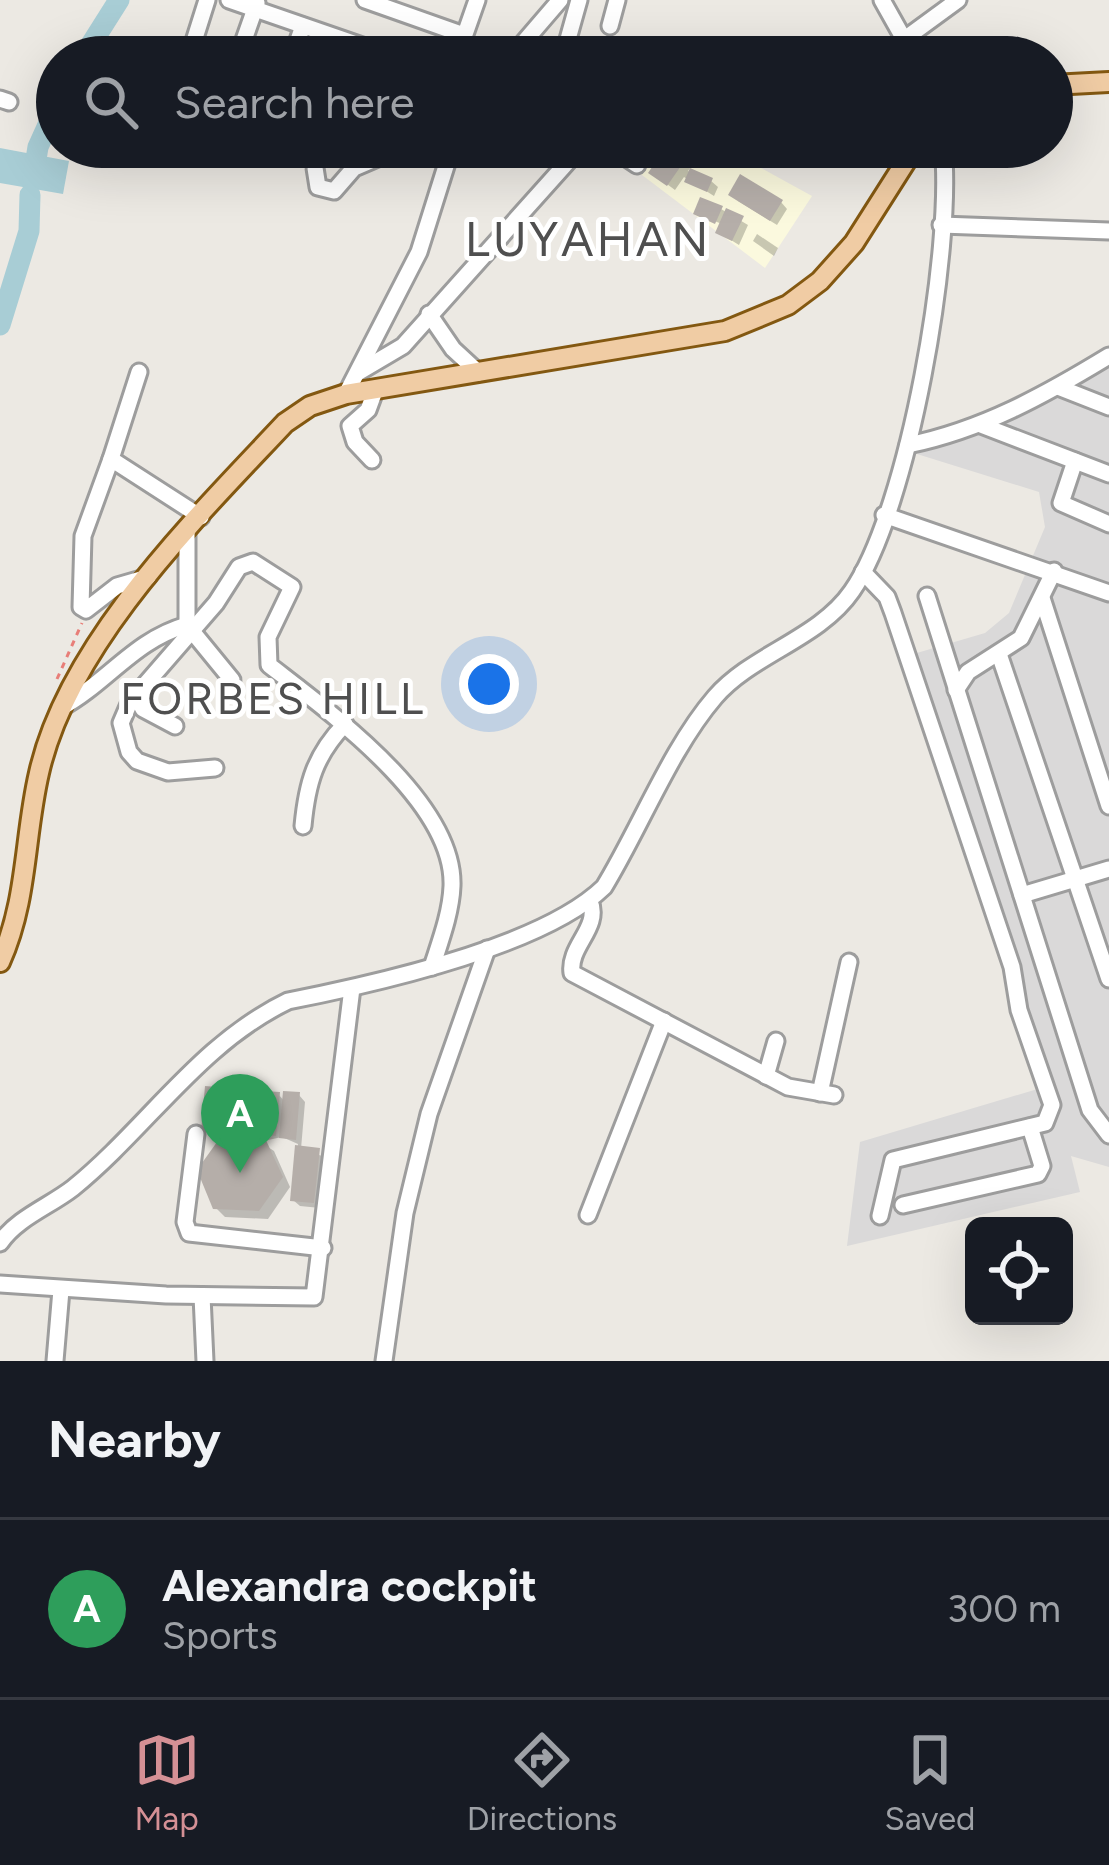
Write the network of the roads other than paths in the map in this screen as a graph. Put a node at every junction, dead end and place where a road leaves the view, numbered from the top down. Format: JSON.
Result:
{"nodes":[{"id":1,"x":207,"y":0,"type":"edge"},
{"id":2,"x":229,"y":0,"type":"edge"},
{"id":3,"x":365,"y":0,"type":"edge"},
{"id":4,"x":477,"y":0,"type":"edge"},
{"id":5,"x":560,"y":0,"type":"edge"},
{"id":6,"x":579,"y":0,"type":"edge"},
{"id":7,"x":617,"y":0,"type":"edge"},
{"id":8,"x":882,"y":0,"type":"edge"},
{"id":9,"x":950,"y":3,"type":"edge"},
{"id":10,"x":256,"y":4,"type":"edge"},
{"id":11,"x":303,"y":26,"type":"junction"},
{"id":12,"x":610,"y":26,"type":"dead end"},
{"id":13,"x":464,"y":35,"type":"joint"},
{"id":14,"x":196,"y":36,"type":"edge"},
{"id":15,"x":245,"y":36,"type":"edge"},
{"id":16,"x":299,"y":36,"type":"edge"},
{"id":17,"x":334,"y":36,"type":"edge"},
{"id":18,"x":529,"y":36,"type":"edge"},
{"id":19,"x":569,"y":36,"type":"edge"},
{"id":20,"x":905,"y":36,"type":"edge"},
{"id":21,"x":909,"y":36,"type":"edge"},
{"id":22,"x":1109,"y":82,"type":"edge"},
{"id":23,"x":1073,"y":85,"type":"edge"},
{"id":24,"x":315,"y":168,"type":"dead end"},
{"id":25,"x":354,"y":168,"type":"edge"},
{"id":26,"x":445,"y":168,"type":"edge"},
{"id":27,"x":562,"y":168,"type":"edge"},
{"id":28,"x":902,"y":168,"type":"edge"},
{"id":29,"x":942,"y":168,"type":"edge"},
{"id":30,"x":941,"y":224,"type":"junction"},
{"id":31,"x":1109,"y":231,"type":"edge"},
{"id":32,"x":429,"y":314,"type":"junction"},
{"id":33,"x":1109,"y":356,"type":"edge"},
{"id":34,"x":139,"y":372,"type":"dead end"},
{"id":35,"x":358,"y":372,"type":"junction"},
{"id":36,"x":479,"y":373,"type":"junction"},
{"id":37,"x":1058,"y":388,"type":"junction"},
{"id":38,"x":375,"y":391,"type":"junction"},
{"id":39,"x":346,"y":394,"type":"junction"},
{"id":40,"x":1109,"y":406,"type":"edge"},
{"id":41,"x":981,"y":425,"type":"junction"},
{"id":42,"x":908,"y":445,"type":"junction"},
{"id":43,"x":110,"y":459,"type":"junction"},
{"id":44,"x":372,"y":460,"type":"dead end"},
{"id":45,"x":1075,"y":461,"type":"junction"},
{"id":46,"x":1109,"y":473,"type":"edge"},
{"id":47,"x":138,"y":476,"type":"junction"},
{"id":48,"x":103,"y":483,"type":"junction"},
{"id":49,"x":884,"y":515,"type":"junction"},
{"id":50,"x":201,"y":517,"type":"junction"},
{"id":51,"x":1109,"y":524,"type":"edge"},
{"id":52,"x":188,"y":533,"type":"junction"},
{"id":53,"x":863,"y":572,"type":"junction"},
{"id":54,"x":1054,"y":572,"type":"junction"},
{"id":55,"x":150,"y":577,"type":"junction"},
{"id":56,"x":1109,"y":593,"type":"edge"},
{"id":57,"x":927,"y":596,"type":"dead end"},
{"id":58,"x":1042,"y":598,"type":"junction"},
{"id":59,"x":190,"y":628,"type":"junction"},
{"id":60,"x":999,"y":654,"type":"junction"},
{"id":61,"x":232,"y":680,"type":"dead end"},
{"id":62,"x":956,"y":689,"type":"junction"},
{"id":63,"x":136,"y":696,"type":"junction"},
{"id":64,"x":62,"y":704,"type":"junction"},
{"id":65,"x":345,"y":724,"type":"junction"},
{"id":66,"x":175,"y":726,"type":"dead end"},
{"id":67,"x":214,"y":768,"type":"dead end"},
{"id":68,"x":1109,"y":806,"type":"edge"},
{"id":69,"x":303,"y":826,"type":"dead end"},
{"id":70,"x":1109,"y":869,"type":"edge"},
{"id":71,"x":1075,"y":880,"type":"junction"},
{"id":72,"x":1022,"y":895,"type":"junction"},
{"id":73,"x":590,"y":901,"type":"junction"},
{"id":74,"x":487,"y":949,"type":"junction"},
{"id":75,"x":0,"y":962,"type":"edge"},
{"id":76,"x":849,"y":962,"type":"dead end"},
{"id":77,"x":432,"y":968,"type":"junction"},
{"id":78,"x":1109,"y":979,"type":"edge"},
{"id":79,"x":352,"y":988,"type":"junction"},
{"id":80,"x":664,"y":1021,"type":"junction"},
{"id":81,"x":776,"y":1041,"type":"dead end"},
{"id":82,"x":766,"y":1076,"type":"junction"},
{"id":83,"x":1030,"y":1126,"type":"junction"},
{"id":84,"x":196,"y":1134,"type":"dead end"},
{"id":85,"x":1109,"y":1135,"type":"edge"},
{"id":86,"x":903,"y":1205,"type":"dead end"},
{"id":87,"x":588,"y":1215,"type":"dead end"},
{"id":88,"x":880,"y":1216,"type":"dead end"},
{"id":89,"x":0,"y":1243,"type":"edge"},
{"id":90,"x":323,"y":1248,"type":"junction"},
{"id":91,"x":0,"y":1284,"type":"edge"},
{"id":92,"x":61,"y":1290,"type":"junction"},
{"id":93,"x":202,"y":1296,"type":"junction"},
{"id":94,"x":55,"y":1361,"type":"edge"},
{"id":95,"x":205,"y":1361,"type":"edge"},
{"id":96,"x":384,"y":1361,"type":"edge"}],
"edges":[{"from":1,"to":14,"type":"street"},
{"from":2,"to":10,"type":"street"},
{"from":3,"to":13,"type":"street"},
{"from":4,"to":13,"type":"street"},
{"from":5,"to":18,"type":"street"},
{"from":6,"to":19,"type":"street"},
{"from":7,"to":12,"type":"street"},
{"from":8,"to":20,"type":"street"},
{"from":9,"to":21,"type":"street"},
{"from":10,"to":11,"type":"street"},
{"from":10,"to":15,"type":"street"},
{"from":11,"to":16,"type":"street"},
{"from":11,"to":17,"type":"street"},
{"from":22,"to":23,"type":"main road"},
{"from":24,"to":25,"type":"street"},
{"from":26,"to":35,"type":"street"},
{"from":27,"to":32,"type":"street"},
{"from":28,"to":36,"type":"main road"},
{"from":29,"to":30,"type":"street"},
{"from":30,"to":31,"type":"street"},
{"from":30,"to":42,"type":"street"},
{"from":32,"to":35,"type":"street"},
{"from":32,"to":36,"type":"street"},
{"from":33,"to":37,"type":"street"},
{"from":34,"to":43,"type":"street"},
{"from":35,"to":39,"type":"street"},
{"from":36,"to":38,"type":"main road"},
{"from":37,"to":40,"type":"street"},
{"from":37,"to":41,"type":"street"},
{"from":38,"to":39,"type":"main road"},
{"from":38,"to":44,"type":"street"},
{"from":39,"to":50,"type":"main road"},
{"from":41,"to":42,"type":"street"},
{"from":41,"to":45,"type":"street"},
{"from":42,"to":49,"type":"street"},
{"from":43,"to":47,"type":"street"},
{"from":43,"to":48,"type":"street"},
{"from":45,"to":46,"type":"street"},
{"from":45,"to":51,"type":"street"},
{"from":47,"to":48,"type":"street"},
{"from":47,"to":50,"type":"street"},
{"from":48,"to":55,"type":"street"},
{"from":49,"to":53,"type":"street"},
{"from":49,"to":54,"type":"street"},
{"from":50,"to":52,"type":"main road"},
{"from":52,"to":55,"type":"main road"},
{"from":52,"to":59,"type":"street"},
{"from":53,"to":73,"type":"street"},
{"from":53,"to":83,"type":"street"},
{"from":54,"to":56,"type":"street"},
{"from":54,"to":58,"type":"street"},
{"from":55,"to":64,"type":"main road"},
{"from":57,"to":62,"type":"street"},
{"from":58,"to":60,"type":"street"},
{"from":58,"to":68,"type":"street"},
{"from":59,"to":61,"type":"street"},
{"from":59,"to":63,"type":"street"},
{"from":59,"to":64,"type":"street"},
{"from":59,"to":65,"type":"street"},
{"from":60,"to":62,"type":"street"},
{"from":60,"to":71,"type":"street"},
{"from":62,"to":72,"type":"street"},
{"from":63,"to":66,"type":"street"},
{"from":63,"to":67,"type":"street"},
{"from":64,"to":75,"type":"main road"},
{"from":65,"to":69,"type":"street"},
{"from":65,"to":77,"type":"street"},
{"from":70,"to":71,"type":"street"},
{"from":71,"to":72,"type":"street"},
{"from":71,"to":78,"type":"street"},
{"from":72,"to":85,"type":"street"},
{"from":73,"to":74,"type":"street"},
{"from":73,"to":80,"type":"street"},
{"from":74,"to":77,"type":"street"},
{"from":74,"to":96,"type":"street"},
{"from":76,"to":82,"type":"street"},
{"from":77,"to":79,"type":"street"},
{"from":79,"to":89,"type":"street"},
{"from":79,"to":90,"type":"street"},
{"from":80,"to":82,"type":"street"},
{"from":80,"to":87,"type":"street"},
{"from":81,"to":82,"type":"street"},
{"from":83,"to":86,"type":"street"},
{"from":83,"to":88,"type":"street"},
{"from":84,"to":90,"type":"street"},
{"from":90,"to":93,"type":"street"},
{"from":91,"to":92,"type":"street"},
{"from":92,"to":93,"type":"street"},
{"from":92,"to":94,"type":"street"},
{"from":93,"to":95,"type":"street"}]}
